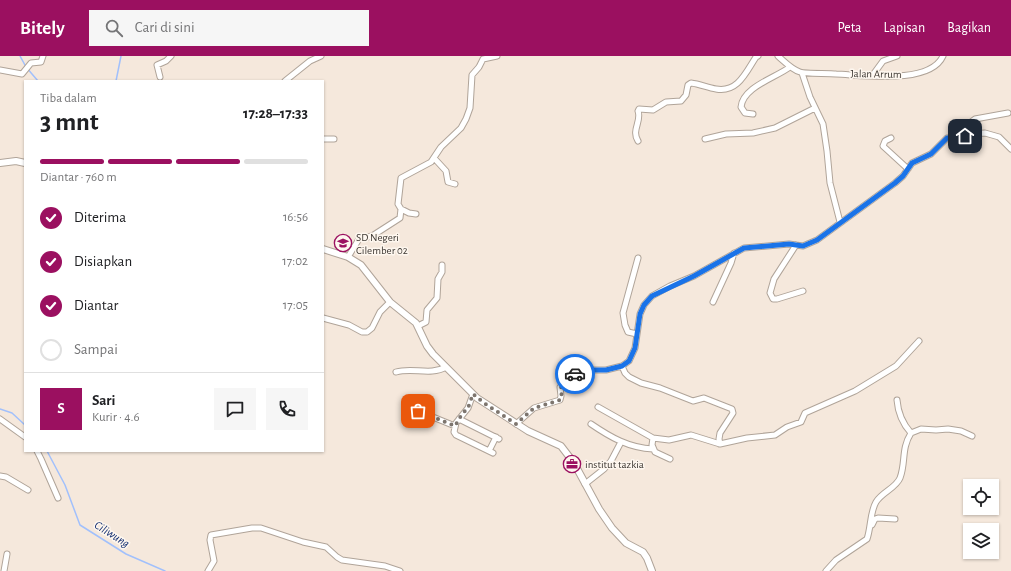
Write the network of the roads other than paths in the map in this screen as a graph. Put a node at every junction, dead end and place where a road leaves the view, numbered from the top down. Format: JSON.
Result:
{"nodes":[{"id":1,"x":44,"y":56,"type":"edge"},
{"id":2,"x":171,"y":56,"type":"edge"},
{"id":3,"x":322,"y":56,"type":"edge"},
{"id":4,"x":497,"y":56,"type":"edge"},
{"id":5,"x":758,"y":56,"type":"edge"},
{"id":6,"x":778,"y":56,"type":"edge"},
{"id":7,"x":897,"y":56,"type":"edge"},
{"id":8,"x":943,"y":56,"type":"edge"},
{"id":9,"x":790,"y":67,"type":"junction"},
{"id":10,"x":0,"y":70,"type":"edge"},
{"id":11,"x":802,"y":73,"type":"junction"},
{"id":12,"x":872,"y":76,"type":"junction"},
{"id":13,"x":160,"y":77,"type":"dead end"},
{"id":14,"x":286,"y":80,"type":"edge"},
{"id":15,"x":815,"y":108,"type":"junction"},
{"id":16,"x":1008,"y":113,"type":"dead end"},
{"id":17,"x":753,"y":114,"type":"dead end"},
{"id":18,"x":968,"y":134,"type":"junction"},
{"id":19,"x":891,"y":138,"type":"dead end"},
{"id":20,"x":324,"y":139,"type":"edge"},
{"id":21,"x":705,"y":139,"type":"dead end"},
{"id":22,"x":334,"y":140,"type":"dead end"},
{"id":23,"x":638,"y":141,"type":"dead end"},
{"id":24,"x":1011,"y":149,"type":"edge"},
{"id":25,"x":434,"y":158,"type":"junction"},
{"id":26,"x":0,"y":163,"type":"edge"},
{"id":27,"x":24,"y":163,"type":"edge"},
{"id":28,"x":908,"y":169,"type":"junction"},
{"id":29,"x":455,"y":184,"type":"dead end"},
{"id":30,"x":402,"y":210,"type":"junction"},
{"id":31,"x":416,"y":214,"type":"dead end"},
{"id":32,"x":840,"y":222,"type":"junction"},
{"id":33,"x":796,"y":245,"type":"junction"},
{"id":34,"x":324,"y":249,"type":"edge"},
{"id":35,"x":734,"y":253,"type":"junction"},
{"id":36,"x":348,"y":257,"type":"junction"},
{"id":37,"x":638,"y":258,"type":"dead end"},
{"id":38,"x":442,"y":266,"type":"dead end"},
{"id":39,"x":803,"y":291,"type":"dead end"},
{"id":40,"x":390,"y":302,"type":"junction"},
{"id":41,"x":713,"y":302,"type":"dead end"},
{"id":42,"x":324,"y":318,"type":"edge"},
{"id":43,"x":418,"y":326,"type":"junction"},
{"id":44,"x":637,"y":334,"type":"junction"},
{"id":45,"x":919,"y":341,"type":"dead end"},
{"id":46,"x":622,"y":366,"type":"junction"},
{"id":47,"x":446,"y":367,"type":"junction"},
{"id":48,"x":396,"y":372,"type":"dead end"},
{"id":49,"x":473,"y":394,"type":"junction"},
{"id":50,"x":897,"y":400,"type":"dead end"},
{"id":51,"x":598,"y":407,"type":"dead end"},
{"id":52,"x":418,"y":411,"type":"dead end"},
{"id":53,"x":0,"y":419,"type":"edge"},
{"id":54,"x":459,"y":419,"type":"junction"},
{"id":55,"x":516,"y":424,"type":"junction"},
{"id":56,"x":591,"y":424,"type":"dead end"},
{"id":57,"x":455,"y":426,"type":"junction"},
{"id":58,"x":911,"y":433,"type":"junction"},
{"id":59,"x":24,"y":436,"type":"edge"},
{"id":60,"x":972,"y":436,"type":"dead end"},
{"id":61,"x":654,"y":438,"type":"junction"},
{"id":62,"x":621,"y":442,"type":"junction"},
{"id":63,"x":720,"y":444,"type":"junction"},
{"id":64,"x":653,"y":449,"type":"junction"},
{"id":65,"x":37,"y":452,"type":"edge"},
{"id":66,"x":670,"y":460,"type":"dead end"},
{"id":67,"x":0,"y":476,"type":"edge"},
{"id":68,"x":586,"y":484,"type":"junction"},
{"id":69,"x":28,"y":490,"type":"dead end"},
{"id":70,"x":58,"y":498,"type":"dead end"},
{"id":71,"x":895,"y":519,"type":"dead end"},
{"id":72,"x":870,"y":527,"type":"junction"},
{"id":73,"x":6,"y":554,"type":"dead end"},
{"id":74,"x":1,"y":571,"type":"edge"},
{"id":75,"x":208,"y":571,"type":"edge"},
{"id":76,"x":400,"y":571,"type":"edge"},
{"id":77,"x":652,"y":571,"type":"edge"},
{"id":78,"x":826,"y":571,"type":"edge"}],
"edges":[{"from":1,"to":10,"type":"street"},
{"from":2,"to":13,"type":"street"},
{"from":3,"to":14,"type":"street"},
{"from":4,"to":25,"type":"street"},
{"from":5,"to":23,"type":"street"},
{"from":6,"to":9,"type":"street"},
{"from":7,"to":12,"type":"street"},
{"from":8,"to":12,"type":"street","name":"Jalan Arrum"},
{"from":9,"to":11,"type":"street"},
{"from":9,"to":17,"type":"street"},
{"from":11,"to":12,"type":"street","name":"Jalan Arrum"},
{"from":11,"to":15,"type":"street"},
{"from":15,"to":21,"type":"street"},
{"from":15,"to":32,"type":"street"},
{"from":16,"to":18,"type":"street"},
{"from":18,"to":24,"type":"street"},
{"from":18,"to":28,"type":"street"},
{"from":19,"to":28,"type":"street"},
{"from":20,"to":22,"type":"street"},
{"from":25,"to":29,"type":"street"},
{"from":25,"to":30,"type":"street"},
{"from":26,"to":27,"type":"street"},
{"from":28,"to":32,"type":"street"},
{"from":30,"to":31,"type":"street"},
{"from":30,"to":36,"type":"street"},
{"from":32,"to":33,"type":"street"},
{"from":33,"to":35,"type":"street"},
{"from":33,"to":39,"type":"street"},
{"from":34,"to":36,"type":"street"},
{"from":35,"to":41,"type":"street"},
{"from":35,"to":44,"type":"street"},
{"from":36,"to":40,"type":"street"},
{"from":37,"to":44,"type":"street"},
{"from":38,"to":43,"type":"street"},
{"from":40,"to":42,"type":"street"},
{"from":40,"to":43,"type":"street"},
{"from":43,"to":47,"type":"street"},
{"from":44,"to":46,"type":"street"},
{"from":45,"to":63,"type":"street"},
{"from":46,"to":55,"type":"street"},
{"from":46,"to":63,"type":"street"},
{"from":47,"to":48,"type":"street"},
{"from":47,"to":49,"type":"street"},
{"from":49,"to":54,"type":"street"},
{"from":49,"to":55,"type":"street"},
{"from":50,"to":58,"type":"street"},
{"from":51,"to":61,"type":"street"},
{"from":52,"to":57,"type":"street"},
{"from":53,"to":59,"type":"street"},
{"from":54,"to":57,"type":"street"},
{"from":54,"to":57,"type":"street"},
{"from":55,"to":68,"type":"street"},
{"from":56,"to":62,"type":"street"},
{"from":58,"to":60,"type":"street"},
{"from":58,"to":72,"type":"street"},
{"from":61,"to":63,"type":"street"},
{"from":61,"to":64,"type":"street"},
{"from":62,"to":64,"type":"street"},
{"from":62,"to":68,"type":"street"},
{"from":64,"to":66,"type":"street"},
{"from":65,"to":70,"type":"street"},
{"from":67,"to":69,"type":"street"},
{"from":68,"to":77,"type":"street"},
{"from":71,"to":72,"type":"street"},
{"from":72,"to":78,"type":"street"},
{"from":73,"to":74,"type":"street"},
{"from":75,"to":76,"type":"street"}]}
